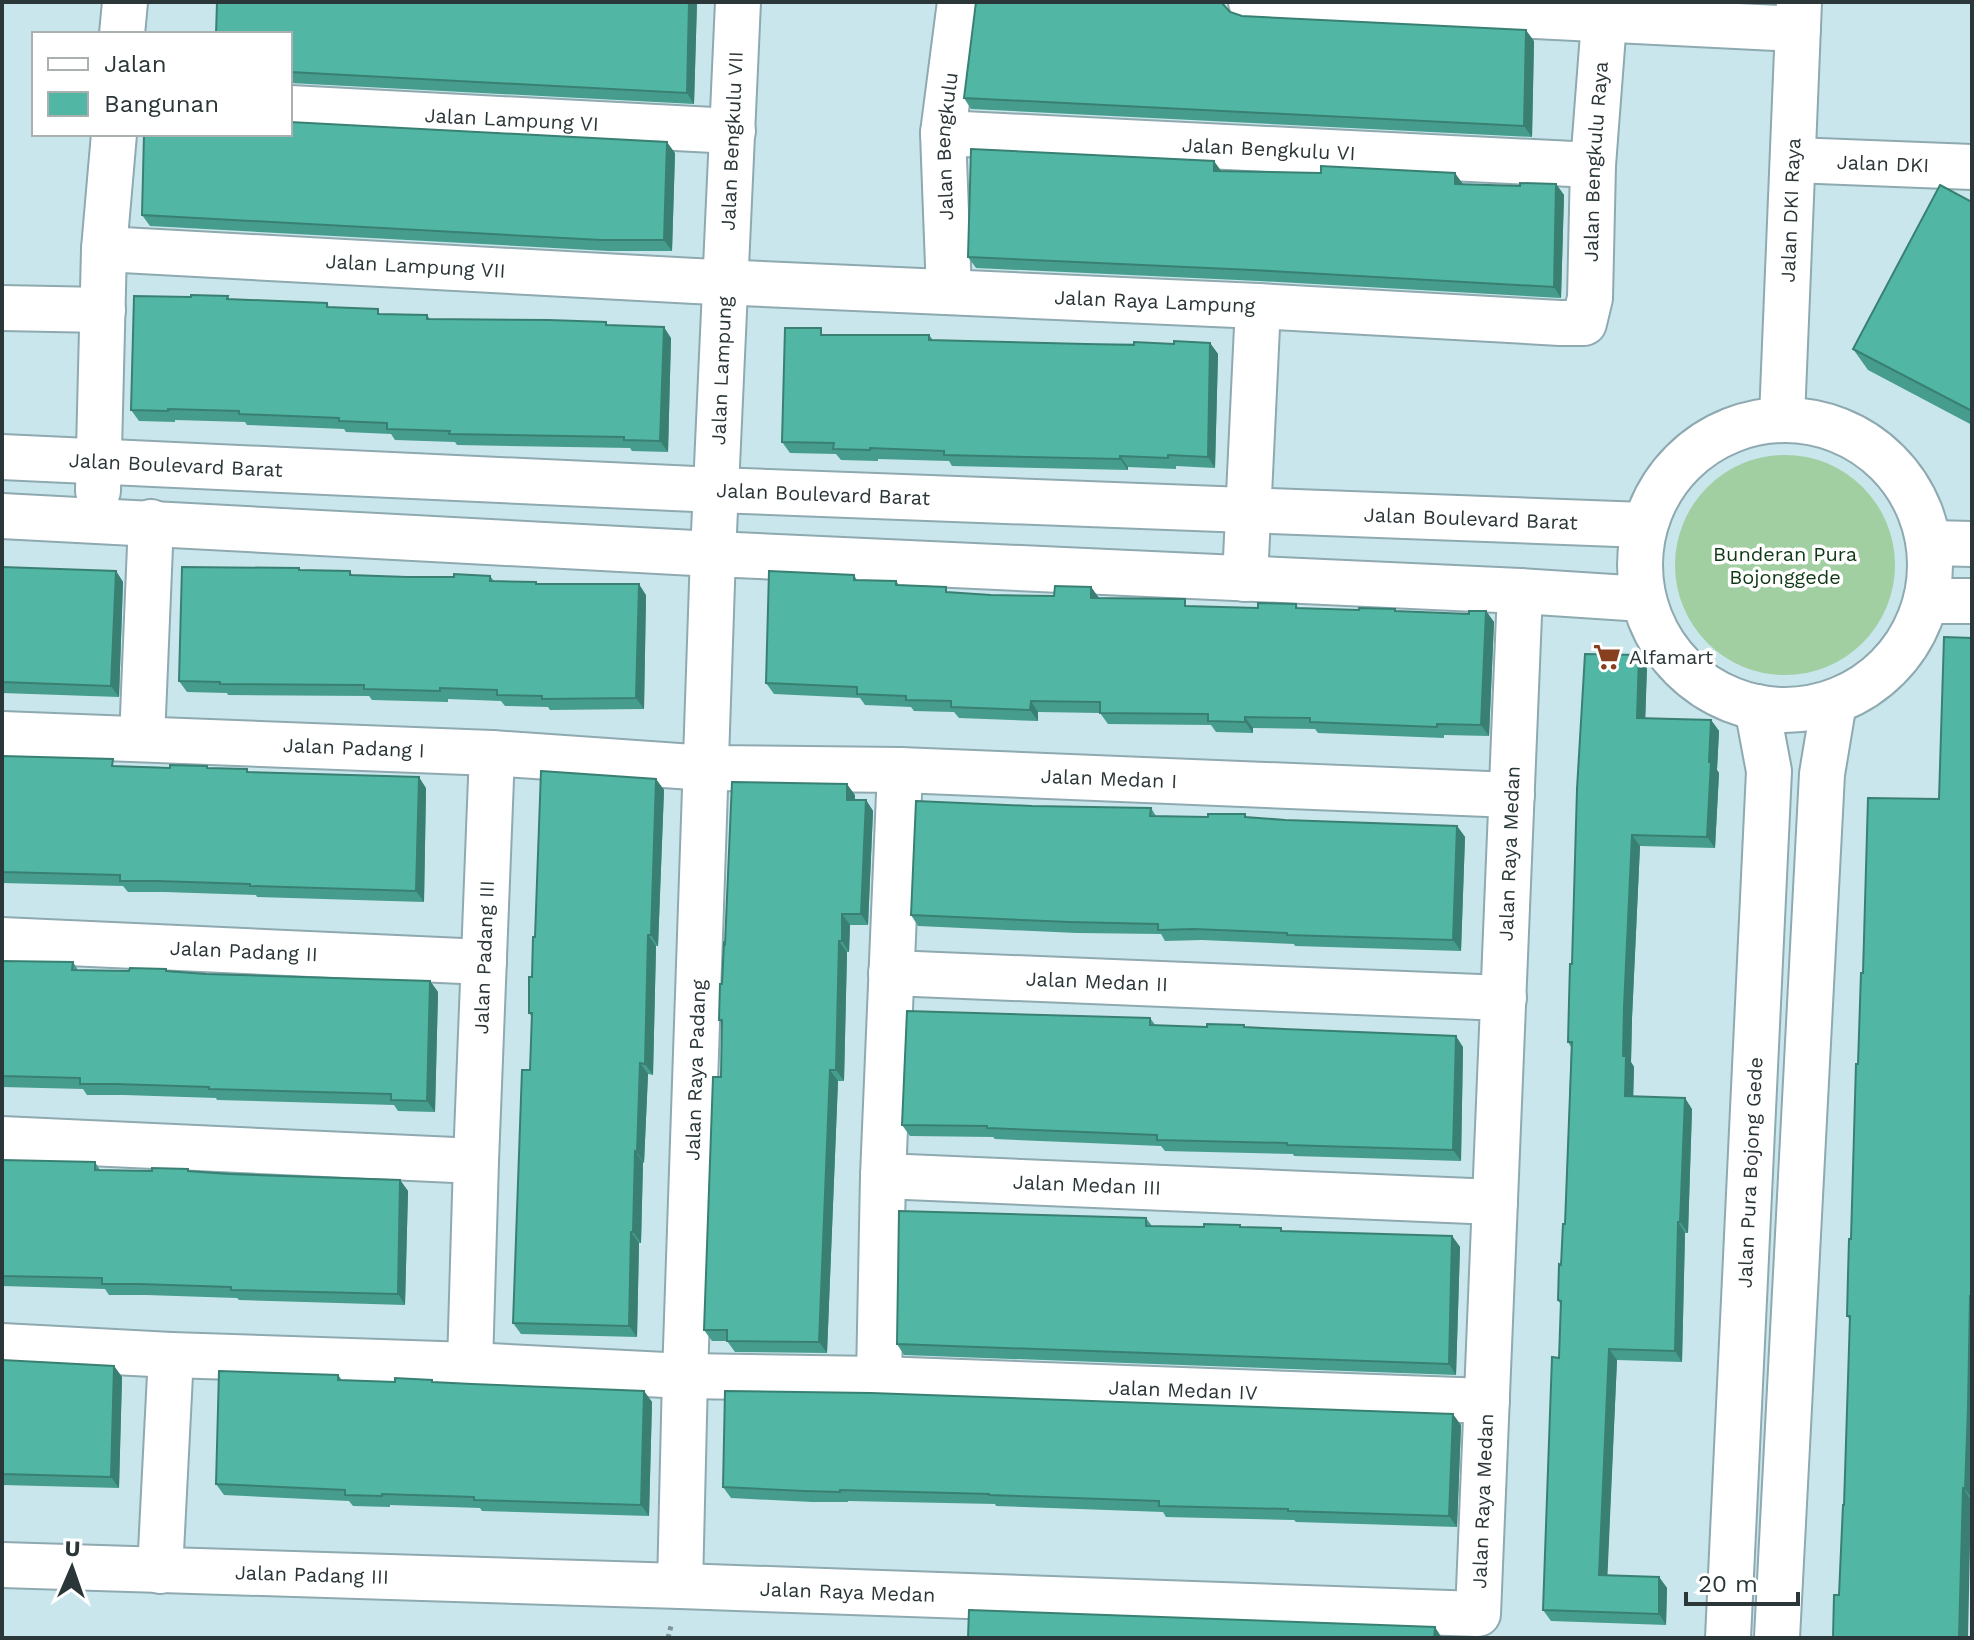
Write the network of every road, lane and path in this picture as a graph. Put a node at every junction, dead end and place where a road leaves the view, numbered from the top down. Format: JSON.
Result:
{"nodes":[{"id":1,"x":125,"y":2,"type":"edge"},
{"id":2,"x":738,"y":2,"type":"edge"},
{"id":3,"x":960,"y":2,"type":"edge"},
{"id":4,"x":1251,"y":2,"type":"edge"},
{"id":5,"x":1604,"y":11,"type":"edge"},
{"id":6,"x":1799,"y":16,"type":"edge"},
{"id":7,"x":122,"y":32,"type":"edge"},
{"id":8,"x":292,"y":108,"type":"edge"},
{"id":9,"x":733,"y":131,"type":"junction"},
{"id":10,"x":943,"y":133,"type":"junction"},
{"id":11,"x":114,"y":136,"type":"edge"},
{"id":12,"x":1793,"y":160,"type":"junction"},
{"id":13,"x":1593,"y":165,"type":"junction"},
{"id":14,"x":1972,"y":167,"type":"edge"},
{"id":15,"x":104,"y":249,"type":"junction"},
{"id":16,"x":726,"y":282,"type":"junction"},
{"id":17,"x":949,"y":292,"type":"junction"},
{"id":18,"x":1258,"y":306,"type":"junction"},
{"id":19,"x":2,"y":308,"type":"edge"},
{"id":20,"x":103,"y":310,"type":"junction"},
{"id":21,"x":1584,"y":323,"type":"joint"},
{"id":22,"x":1782,"y":418,"type":"junction"},
{"id":23,"x":2,"y":457,"type":"edge"},
{"id":24,"x":99,"y":460,"type":"junction"},
{"id":25,"x":716,"y":490,"type":"junction"},
{"id":26,"x":1248,"y":510,"type":"junction"},
{"id":27,"x":2,"y":516,"type":"edge"},
{"id":28,"x":98,"y":520,"type":"junction"},
{"id":29,"x":151,"y":522,"type":"junction"},
{"id":30,"x":1644,"y":525,"type":"junction"},
{"id":31,"x":1951,"y":543,"type":"edge"},
{"id":32,"x":713,"y":554,"type":"junction"},
{"id":33,"x":1245,"y":579,"type":"junction"},
{"id":34,"x":1520,"y":591,"type":"junction"},
{"id":35,"x":1643,"y":599,"type":"junction"},
{"id":36,"x":1928,"y":601,"type":"junction"},
{"id":37,"x":1972,"y":601,"type":"edge"},
{"id":38,"x":1834,"y":702,"type":"junction"},
{"id":39,"x":1757,"y":707,"type":"junction"},
{"id":40,"x":2,"y":734,"type":"edge"},
{"id":41,"x":142,"y":739,"type":"junction"},
{"id":42,"x":492,"y":753,"type":"junction"},
{"id":43,"x":707,"y":768,"type":"junction"},
{"id":44,"x":900,"y":770,"type":"junction"},
{"id":45,"x":1512,"y":795,"type":"junction"},
{"id":46,"x":2,"y":940,"type":"edge"},
{"id":47,"x":484,"y":962,"type":"junction"},
{"id":48,"x":891,"y":973,"type":"junction"},
{"id":49,"x":1504,"y":998,"type":"junction"},
{"id":50,"x":2,"y":1139,"type":"edge"},
{"id":51,"x":476,"y":1161,"type":"junction"},
{"id":52,"x":883,"y":1176,"type":"junction"},
{"id":53,"x":1495,"y":1202,"type":"junction"},
{"id":54,"x":2,"y":1346,"type":"edge"},
{"id":55,"x":171,"y":1355,"type":"junction"},
{"id":56,"x":470,"y":1365,"type":"junction"},
{"id":57,"x":685,"y":1376,"type":"junction"},
{"id":58,"x":879,"y":1379,"type":"junction"},
{"id":59,"x":1487,"y":1401,"type":"junction"},
{"id":60,"x":2,"y":1565,"type":"edge"},
{"id":61,"x":160,"y":1571,"type":"junction"},
{"id":62,"x":680,"y":1586,"type":"junction"},
{"id":63,"x":1478,"y":1626,"type":"edge"},
{"id":64,"x":1728,"y":1638,"type":"edge"},
{"id":65,"x":1777,"y":1638,"type":"edge"}],
"edges":[{"from":1,"to":7,"type":"street"},
{"from":2,"to":9,"type":"street","name":"Jalan Bengkulu VII"},
{"from":3,"to":10,"type":"street","name":"Jalan Bengkulu"},
{"from":4,"to":5,"type":"street"},
{"from":5,"to":6,"type":"street"},
{"from":5,"to":13,"type":"street","name":"Jalan Bengkulu Raya"},
{"from":6,"to":12,"type":"street","name":"Jalan DKI Raya"},
{"from":8,"to":9,"type":"street","name":"Jalan Lampung VI"},
{"from":9,"to":16,"type":"street","name":"Jalan Bengkulu VII"},
{"from":10,"to":13,"type":"street","name":"Jalan Bengkulu VI"},
{"from":10,"to":17,"type":"street","name":"Jalan Bengkulu"},
{"from":11,"to":15,"type":"street"},
{"from":12,"to":14,"type":"street","name":"Jalan DKI"},
{"from":12,"to":22,"type":"street","name":"Jalan DKI Raya"},
{"from":13,"to":21,"type":"street","name":"Jalan Bengkulu Raya"},
{"from":15,"to":16,"type":"street","name":"Jalan Lampung VII"},
{"from":15,"to":20,"type":"street"},
{"from":16,"to":17,"type":"street","name":"Jalan Raya Lampung"},
{"from":16,"to":25,"type":"street","name":"Jalan Lampung"},
{"from":17,"to":18,"type":"street","name":"Jalan Raya Lampung"},
{"from":18,"to":21,"type":"street","name":"Jalan Raya Lampung"},
{"from":18,"to":26,"type":"street"},
{"from":19,"to":20,"type":"street"},
{"from":20,"to":24,"type":"street"},
{"from":22,"to":30,"type":"street"},
{"from":22,"to":31,"type":"street"},
{"from":23,"to":24,"type":"street","name":"Jalan Boulevard Barat"},
{"from":24,"to":25,"type":"street","name":"Jalan Boulevard Barat"},
{"from":24,"to":28,"type":"street"},
{"from":25,"to":26,"type":"street","name":"Jalan Boulevard Barat"},
{"from":25,"to":32,"type":"street","name":"Jalan Lampung"},
{"from":26,"to":30,"type":"street","name":"Jalan Boulevard Barat"},
{"from":26,"to":33,"type":"street"},
{"from":27,"to":28,"type":"street"},
{"from":28,"to":29,"type":"street"},
{"from":29,"to":32,"type":"street"},
{"from":29,"to":41,"type":"street"},
{"from":30,"to":35,"type":"street"},
{"from":31,"to":36,"type":"street"},
{"from":32,"to":33,"type":"street"},
{"from":32,"to":43,"type":"street","name":"Jalan Raya Padang"},
{"from":33,"to":34,"type":"street"},
{"from":34,"to":35,"type":"street"},
{"from":34,"to":45,"type":"street","name":"Jalan Raya Medan"},
{"from":35,"to":39,"type":"street"},
{"from":36,"to":37,"type":"street"},
{"from":36,"to":38,"type":"street"},
{"from":38,"to":39,"type":"street"},
{"from":38,"to":65,"type":"street"},
{"from":39,"to":64,"type":"street","name":"Jalan Pura Bojong Gede"},
{"from":40,"to":41,"type":"street","name":"Jalan Padang I"},
{"from":41,"to":42,"type":"street","name":"Jalan Padang I"},
{"from":42,"to":43,"type":"street","name":"Jalan Padang I"},
{"from":42,"to":47,"type":"street","name":"Jalan Padang III"},
{"from":43,"to":44,"type":"street","name":"Jalan Medan I"},
{"from":43,"to":57,"type":"street","name":"Jalan Raya Padang"},
{"from":44,"to":45,"type":"street","name":"Jalan Medan I"},
{"from":44,"to":48,"type":"street"},
{"from":45,"to":49,"type":"street","name":"Jalan Raya Medan"},
{"from":46,"to":47,"type":"street","name":"Jalan Padang II"},
{"from":47,"to":51,"type":"street","name":"Jalan Padang III"},
{"from":48,"to":49,"type":"street","name":"Jalan Medan II"},
{"from":48,"to":52,"type":"street"},
{"from":49,"to":53,"type":"street","name":"Jalan Raya Medan"},
{"from":50,"to":51,"type":"street"},
{"from":51,"to":56,"type":"street","name":"Jalan Padang III"},
{"from":52,"to":53,"type":"street","name":"Jalan Medan III"},
{"from":52,"to":58,"type":"street"},
{"from":53,"to":59,"type":"street","name":"Jalan Raya Medan"},
{"from":54,"to":55,"type":"street"},
{"from":55,"to":56,"type":"street"},
{"from":55,"to":61,"type":"street"},
{"from":56,"to":57,"type":"street"},
{"from":57,"to":58,"type":"street","name":"Jalan Medan IV"},
{"from":57,"to":62,"type":"street","name":"Jalan Raya Padang"},
{"from":58,"to":59,"type":"street","name":"Jalan Medan IV"},
{"from":59,"to":63,"type":"street","name":"Jalan Raya Medan"},
{"from":60,"to":61,"type":"street"},
{"from":61,"to":62,"type":"street","name":"Jalan Padang III"},
{"from":62,"to":63,"type":"street","name":"Jalan Raya Medan"}]}
